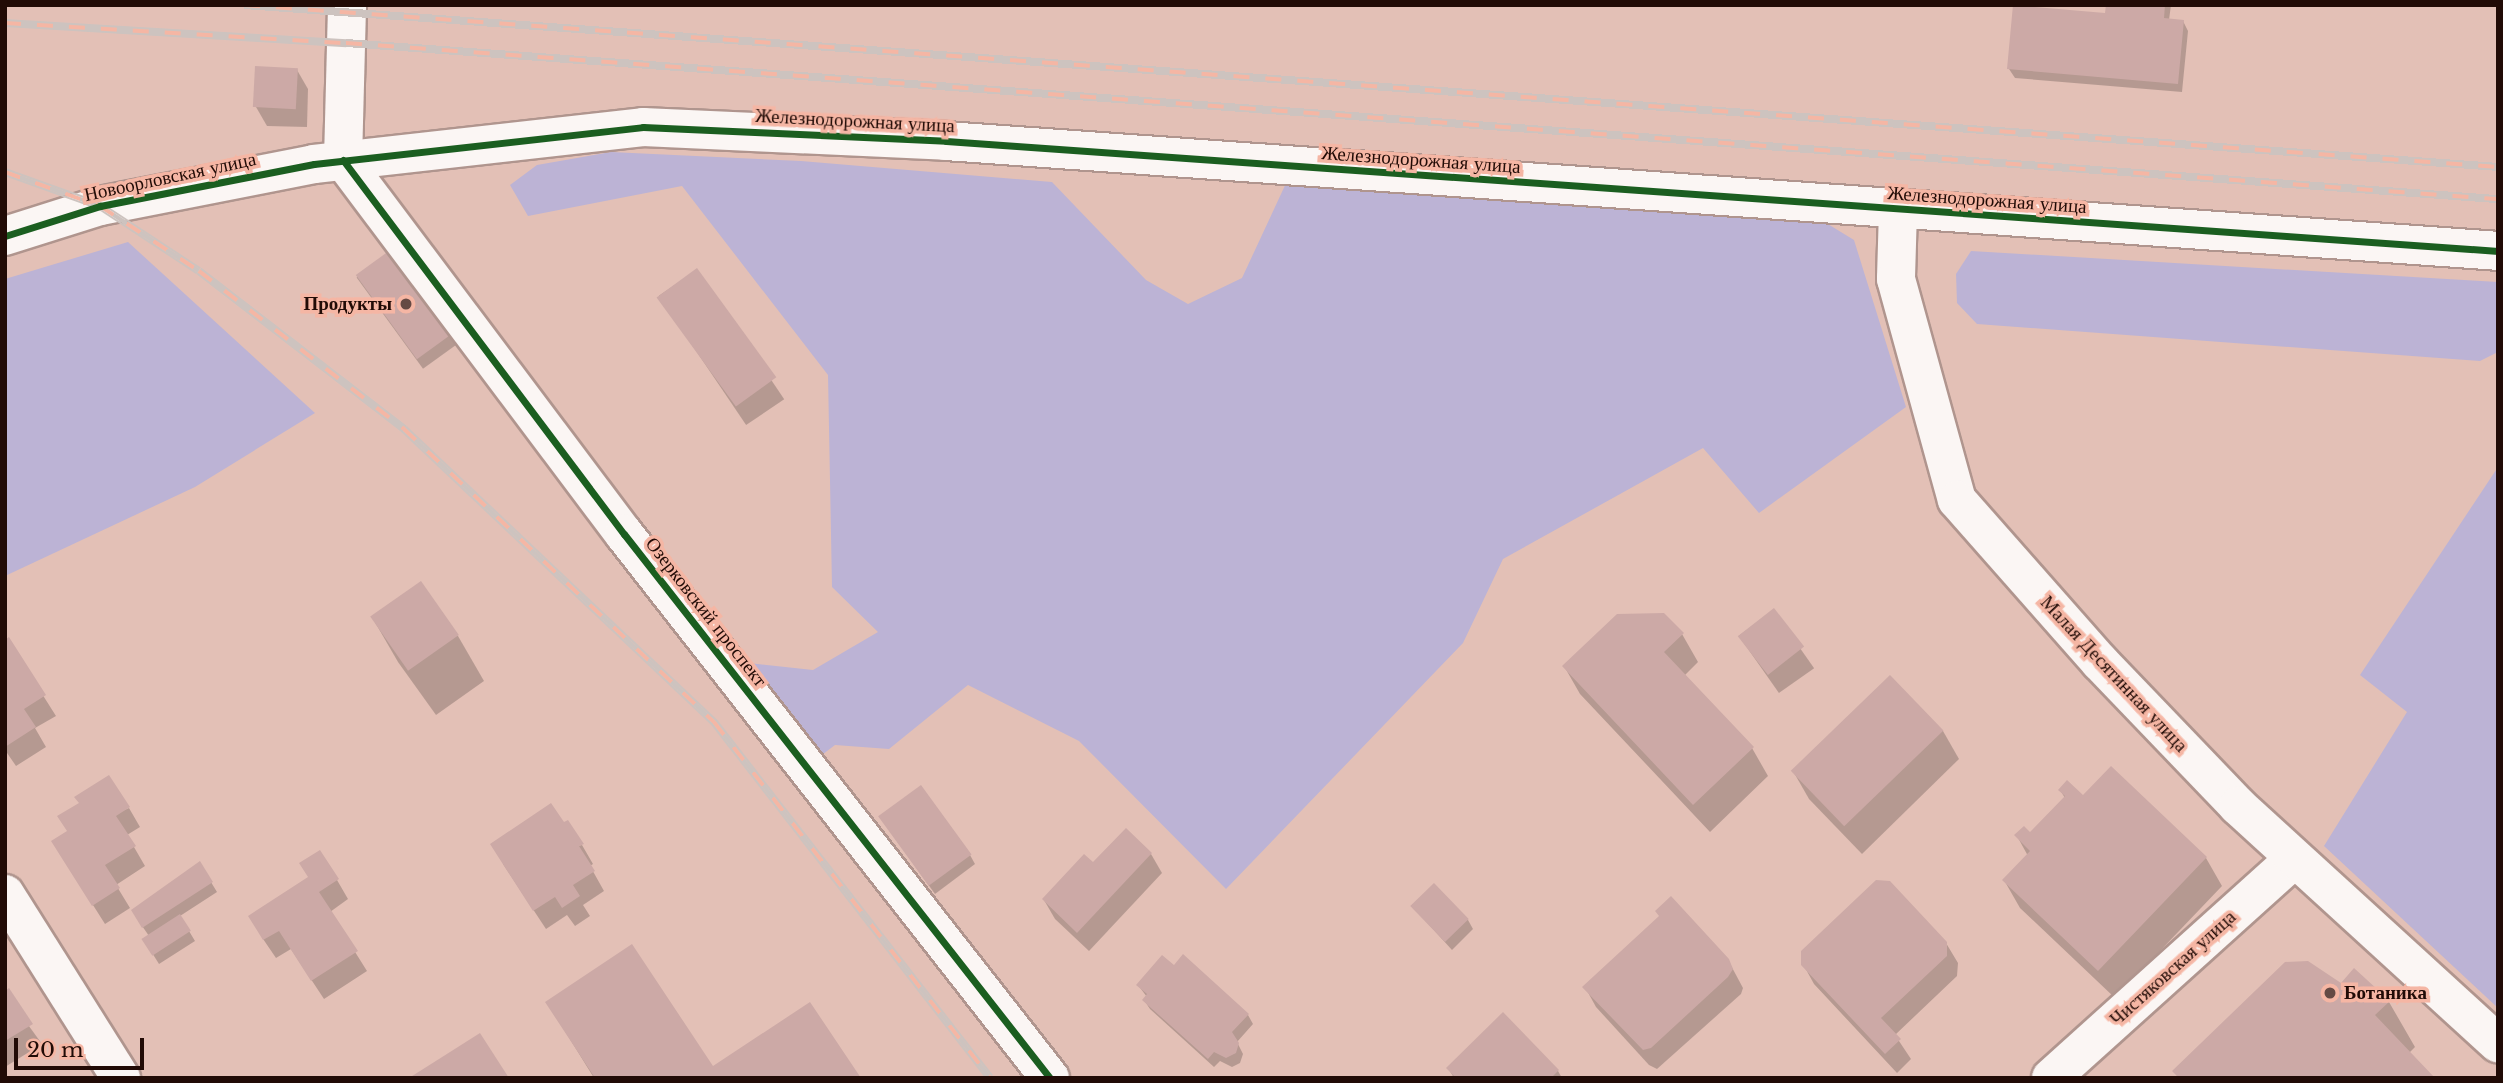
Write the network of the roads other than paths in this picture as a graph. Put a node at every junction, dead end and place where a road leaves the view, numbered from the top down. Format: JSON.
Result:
{"nodes":[{"id":1,"x":347,"y":5,"type":"edge"},
{"id":2,"x":343,"y":160,"type":"junction"},
{"id":3,"x":1830,"y":205,"type":"junction"},
{"id":4,"x":1898,"y":210,"type":"junction"},
{"id":5,"x":5,"y":236,"type":"edge"},
{"id":6,"x":2498,"y":251,"type":"edge"},
{"id":7,"x":1896,"y":279,"type":"junction"},
{"id":8,"x":2294,"y":859,"type":"junction"},
{"id":9,"x":5,"y":894,"type":"edge"},
{"id":10,"x":2498,"y":1043,"type":"edge"},
{"id":11,"x":121,"y":1078,"type":"edge"},
{"id":12,"x":1051,"y":1078,"type":"edge"},
{"id":13,"x":2051,"y":1078,"type":"edge"}],
"edges":[{"from":1,"to":2,"type":"street"},
{"from":2,"to":3,"type":"street","name":"Железнодорожная улица"},
{"from":2,"to":5,"type":"street","name":"Новоорловская улица"},
{"from":2,"to":12,"type":"street","name":"Озерковский проспект"},
{"from":3,"to":4,"type":"street","name":"Железнодорожная улица"},
{"from":3,"to":7,"type":"street"},
{"from":4,"to":6,"type":"street","name":"Железнодорожная улица"},
{"from":4,"to":7,"type":"street","name":"Малая Десятинная улица"},
{"from":7,"to":8,"type":"street","name":"Малая Десятинная улица"},
{"from":8,"to":10,"type":"street","name":"Малая Десятинная улица"},
{"from":8,"to":13,"type":"street","name":"Чистяковская улица"},
{"from":9,"to":11,"type":"street"}]}
